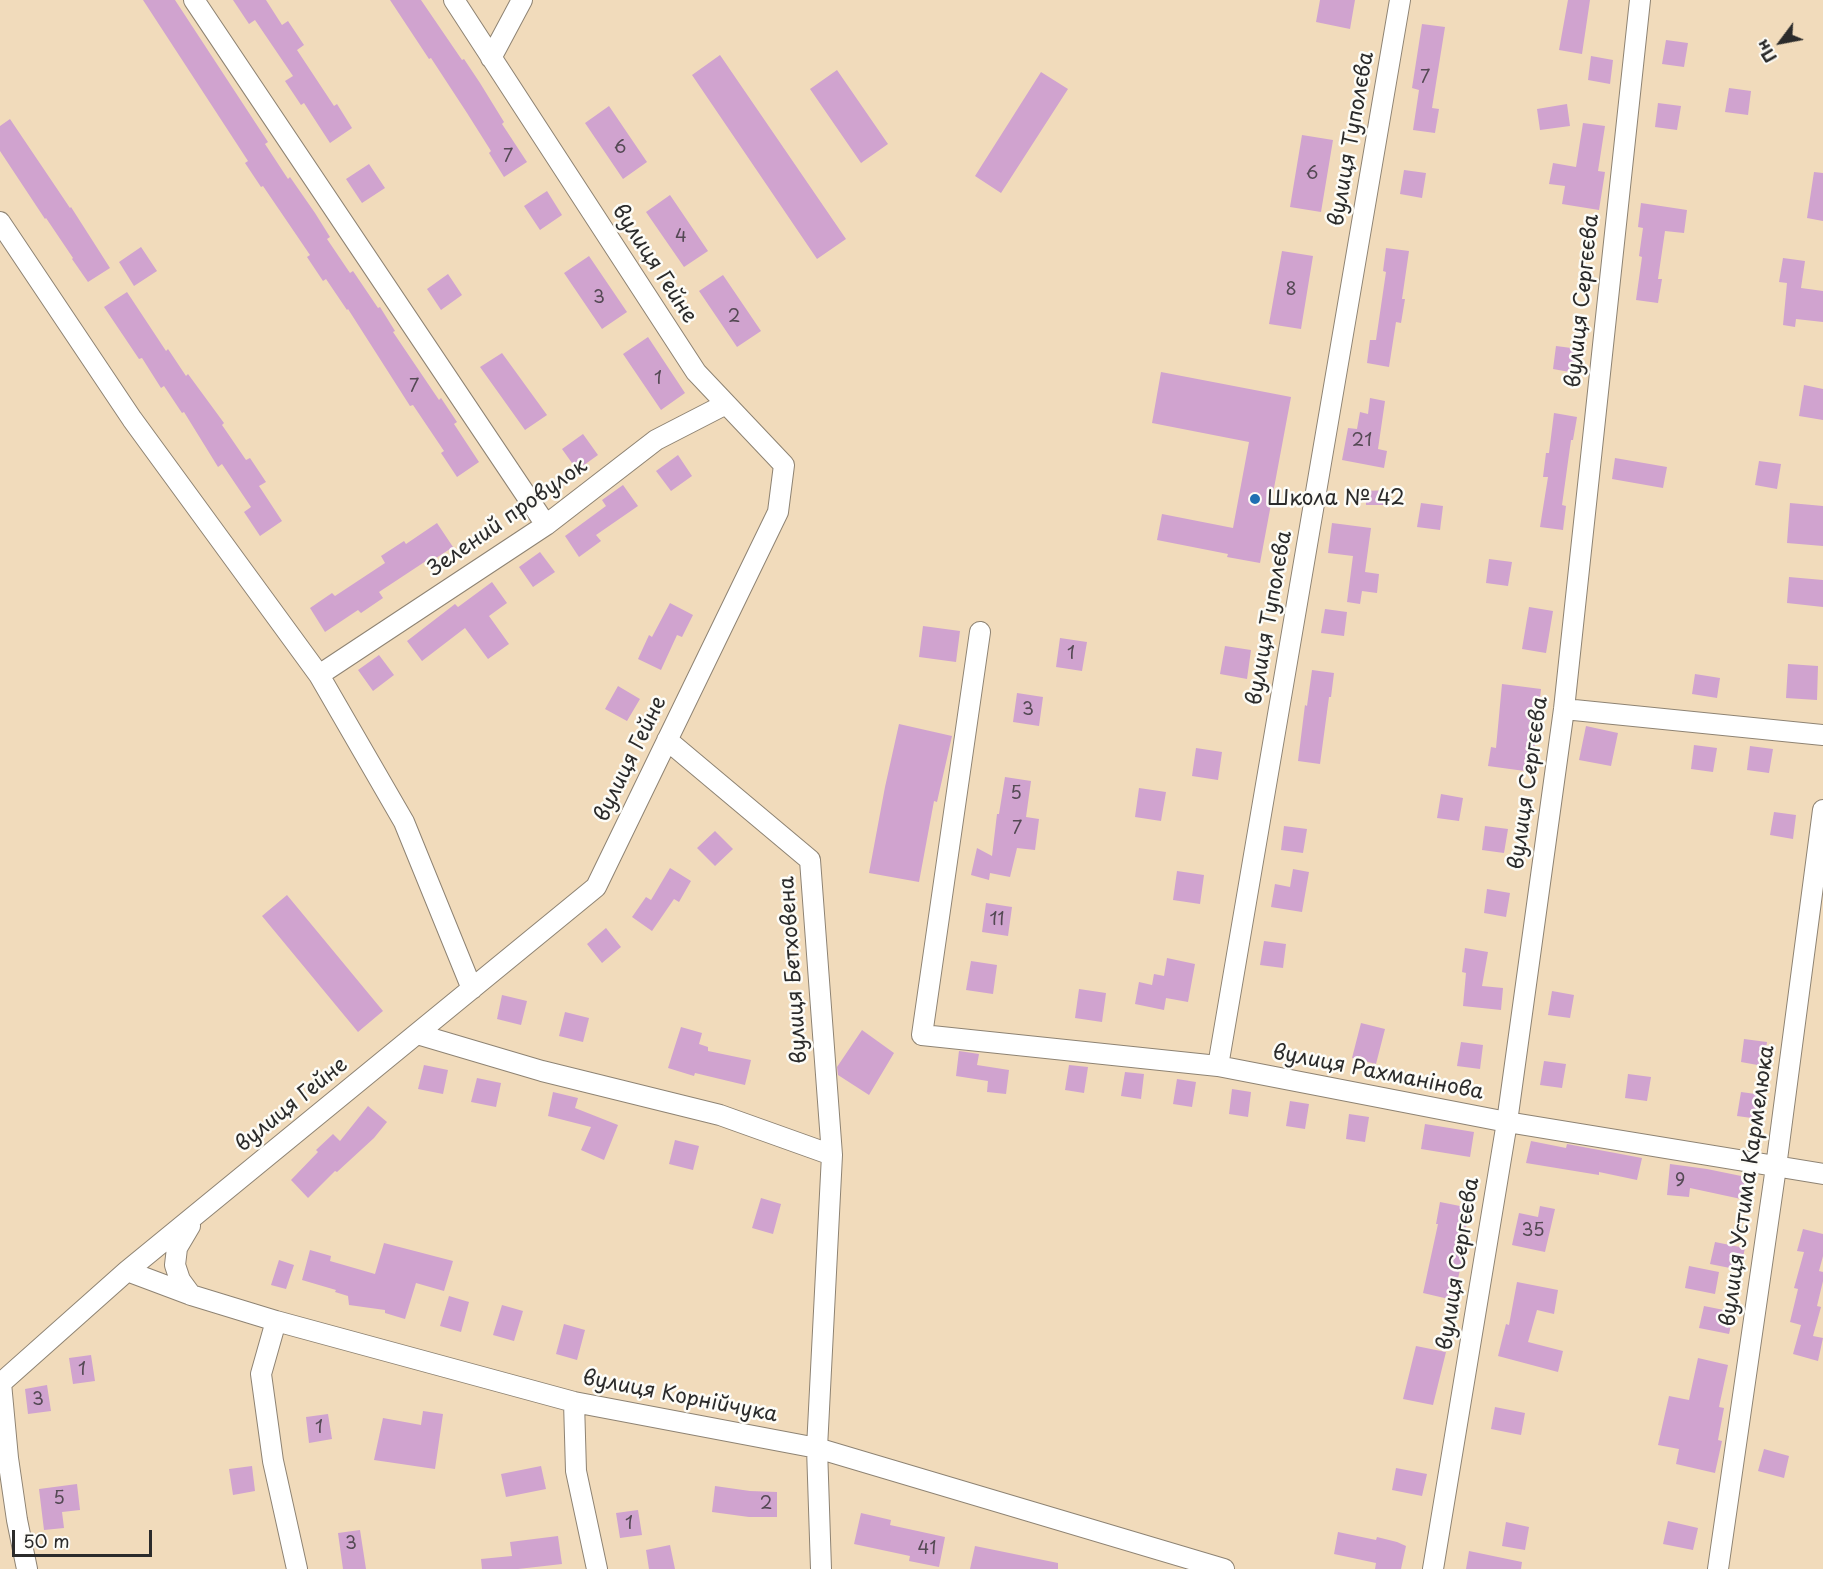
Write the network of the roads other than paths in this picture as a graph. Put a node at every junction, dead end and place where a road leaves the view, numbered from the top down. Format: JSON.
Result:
{"nodes":[{"id":1,"x":194,"y":0,"type":"edge"},
{"id":2,"x":454,"y":0,"type":"edge"},
{"id":3,"x":522,"y":0,"type":"edge"},
{"id":4,"x":1400,"y":0,"type":"edge"},
{"id":5,"x":1640,"y":0,"type":"edge"},
{"id":6,"x":491,"y":58,"type":"junction"},
{"id":7,"x":0,"y":222,"type":"edge"},
{"id":8,"x":726,"y":404,"type":"junction"},
{"id":9,"x":546,"y":525,"type":"junction"},
{"id":10,"x":980,"y":632,"type":"dead end"},
{"id":11,"x":319,"y":675,"type":"junction"},
{"id":12,"x":1564,"y":709,"type":"junction"},
{"id":13,"x":1823,"y":735,"type":"edge"},
{"id":14,"x":668,"y":740,"type":"junction"},
{"id":15,"x":1823,"y":810,"type":"edge"},
{"id":16,"x":472,"y":989,"type":"junction"},
{"id":17,"x":417,"y":1034,"type":"junction"},
{"id":18,"x":1218,"y":1066,"type":"junction"},
{"id":19,"x":1507,"y":1122,"type":"junction"},
{"id":20,"x":831,"y":1155,"type":"junction"},
{"id":21,"x":1776,"y":1167,"type":"junction"},
{"id":22,"x":1823,"y":1174,"type":"edge"},
{"id":23,"x":197,"y":1214,"type":"junction"},
{"id":24,"x":127,"y":1271,"type":"junction"},
{"id":25,"x":191,"y":1294,"type":"junction"},
{"id":26,"x":276,"y":1321,"type":"junction"},
{"id":27,"x":1,"y":1383,"type":"edge"},
{"id":28,"x":574,"y":1402,"type":"junction"},
{"id":29,"x":817,"y":1448,"type":"junction"},
{"id":30,"x":27,"y":1569,"type":"edge"},
{"id":31,"x":297,"y":1569,"type":"edge"},
{"id":32,"x":597,"y":1569,"type":"edge"},
{"id":33,"x":821,"y":1569,"type":"edge"},
{"id":34,"x":1224,"y":1569,"type":"edge"},
{"id":35,"x":1433,"y":1569,"type":"edge"},
{"id":36,"x":1718,"y":1569,"type":"edge"}],
"edges":[{"from":1,"to":9,"type":"street"},
{"from":2,"to":6,"type":"street","name":"вулиця Гейне"},
{"from":3,"to":6,"type":"street"},
{"from":4,"to":18,"type":"street","name":"вулиця Туполєва"},
{"from":5,"to":12,"type":"street","name":"вулиця Сергєєва"},
{"from":6,"to":8,"type":"street","name":"вулиця Гейне"},
{"from":7,"to":11,"type":"street"},
{"from":8,"to":9,"type":"street","name":"Зелений провулок"},
{"from":8,"to":14,"type":"street","name":"вулиця Гейне"},
{"from":9,"to":11,"type":"street","name":"Зелений провулок"},
{"from":10,"to":18,"type":"street","name":"вулиця Рахманінова"},
{"from":11,"to":16,"type":"street"},
{"from":12,"to":13,"type":"street"},
{"from":12,"to":19,"type":"street","name":"вулиця Сергєєва"},
{"from":14,"to":16,"type":"street","name":"вулиця Гейне"},
{"from":14,"to":20,"type":"street","name":"вулиця Бетховена"},
{"from":15,"to":21,"type":"street","name":"вулиця Устима Кармелюка"},
{"from":16,"to":17,"type":"street","name":"вулиця Гейне"},
{"from":17,"to":20,"type":"street"},
{"from":17,"to":23,"type":"street","name":"вулиця Гейне"},
{"from":18,"to":19,"type":"street","name":"вулиця Рахманінова"},
{"from":19,"to":21,"type":"street","name":"вулиця Рахманінова"},
{"from":19,"to":35,"type":"street","name":"вулиця Сергєєва"},
{"from":20,"to":29,"type":"street","name":"вулиця Бетховена"},
{"from":21,"to":22,"type":"street","name":"вулиця Рахманінова"},
{"from":21,"to":36,"type":"street","name":"вулиця Устима Кармелюка"},
{"from":23,"to":24,"type":"street","name":"вулиця Гейне"},
{"from":23,"to":25,"type":"street"},
{"from":24,"to":25,"type":"street","name":"вулиця Корнійчука"},
{"from":24,"to":27,"type":"street","name":"вулиця Гейне"},
{"from":25,"to":26,"type":"street","name":"вулиця Корнійчука"},
{"from":26,"to":28,"type":"street","name":"вулиця Корнійчука"},
{"from":26,"to":31,"type":"street"},
{"from":27,"to":30,"type":"street"},
{"from":28,"to":29,"type":"street","name":"вулиця Корнійчука"},
{"from":28,"to":32,"type":"street"},
{"from":29,"to":33,"type":"street","name":"вулиця Бетховена"},
{"from":29,"to":34,"type":"street","name":"вулиця Корнійчука"}]}
